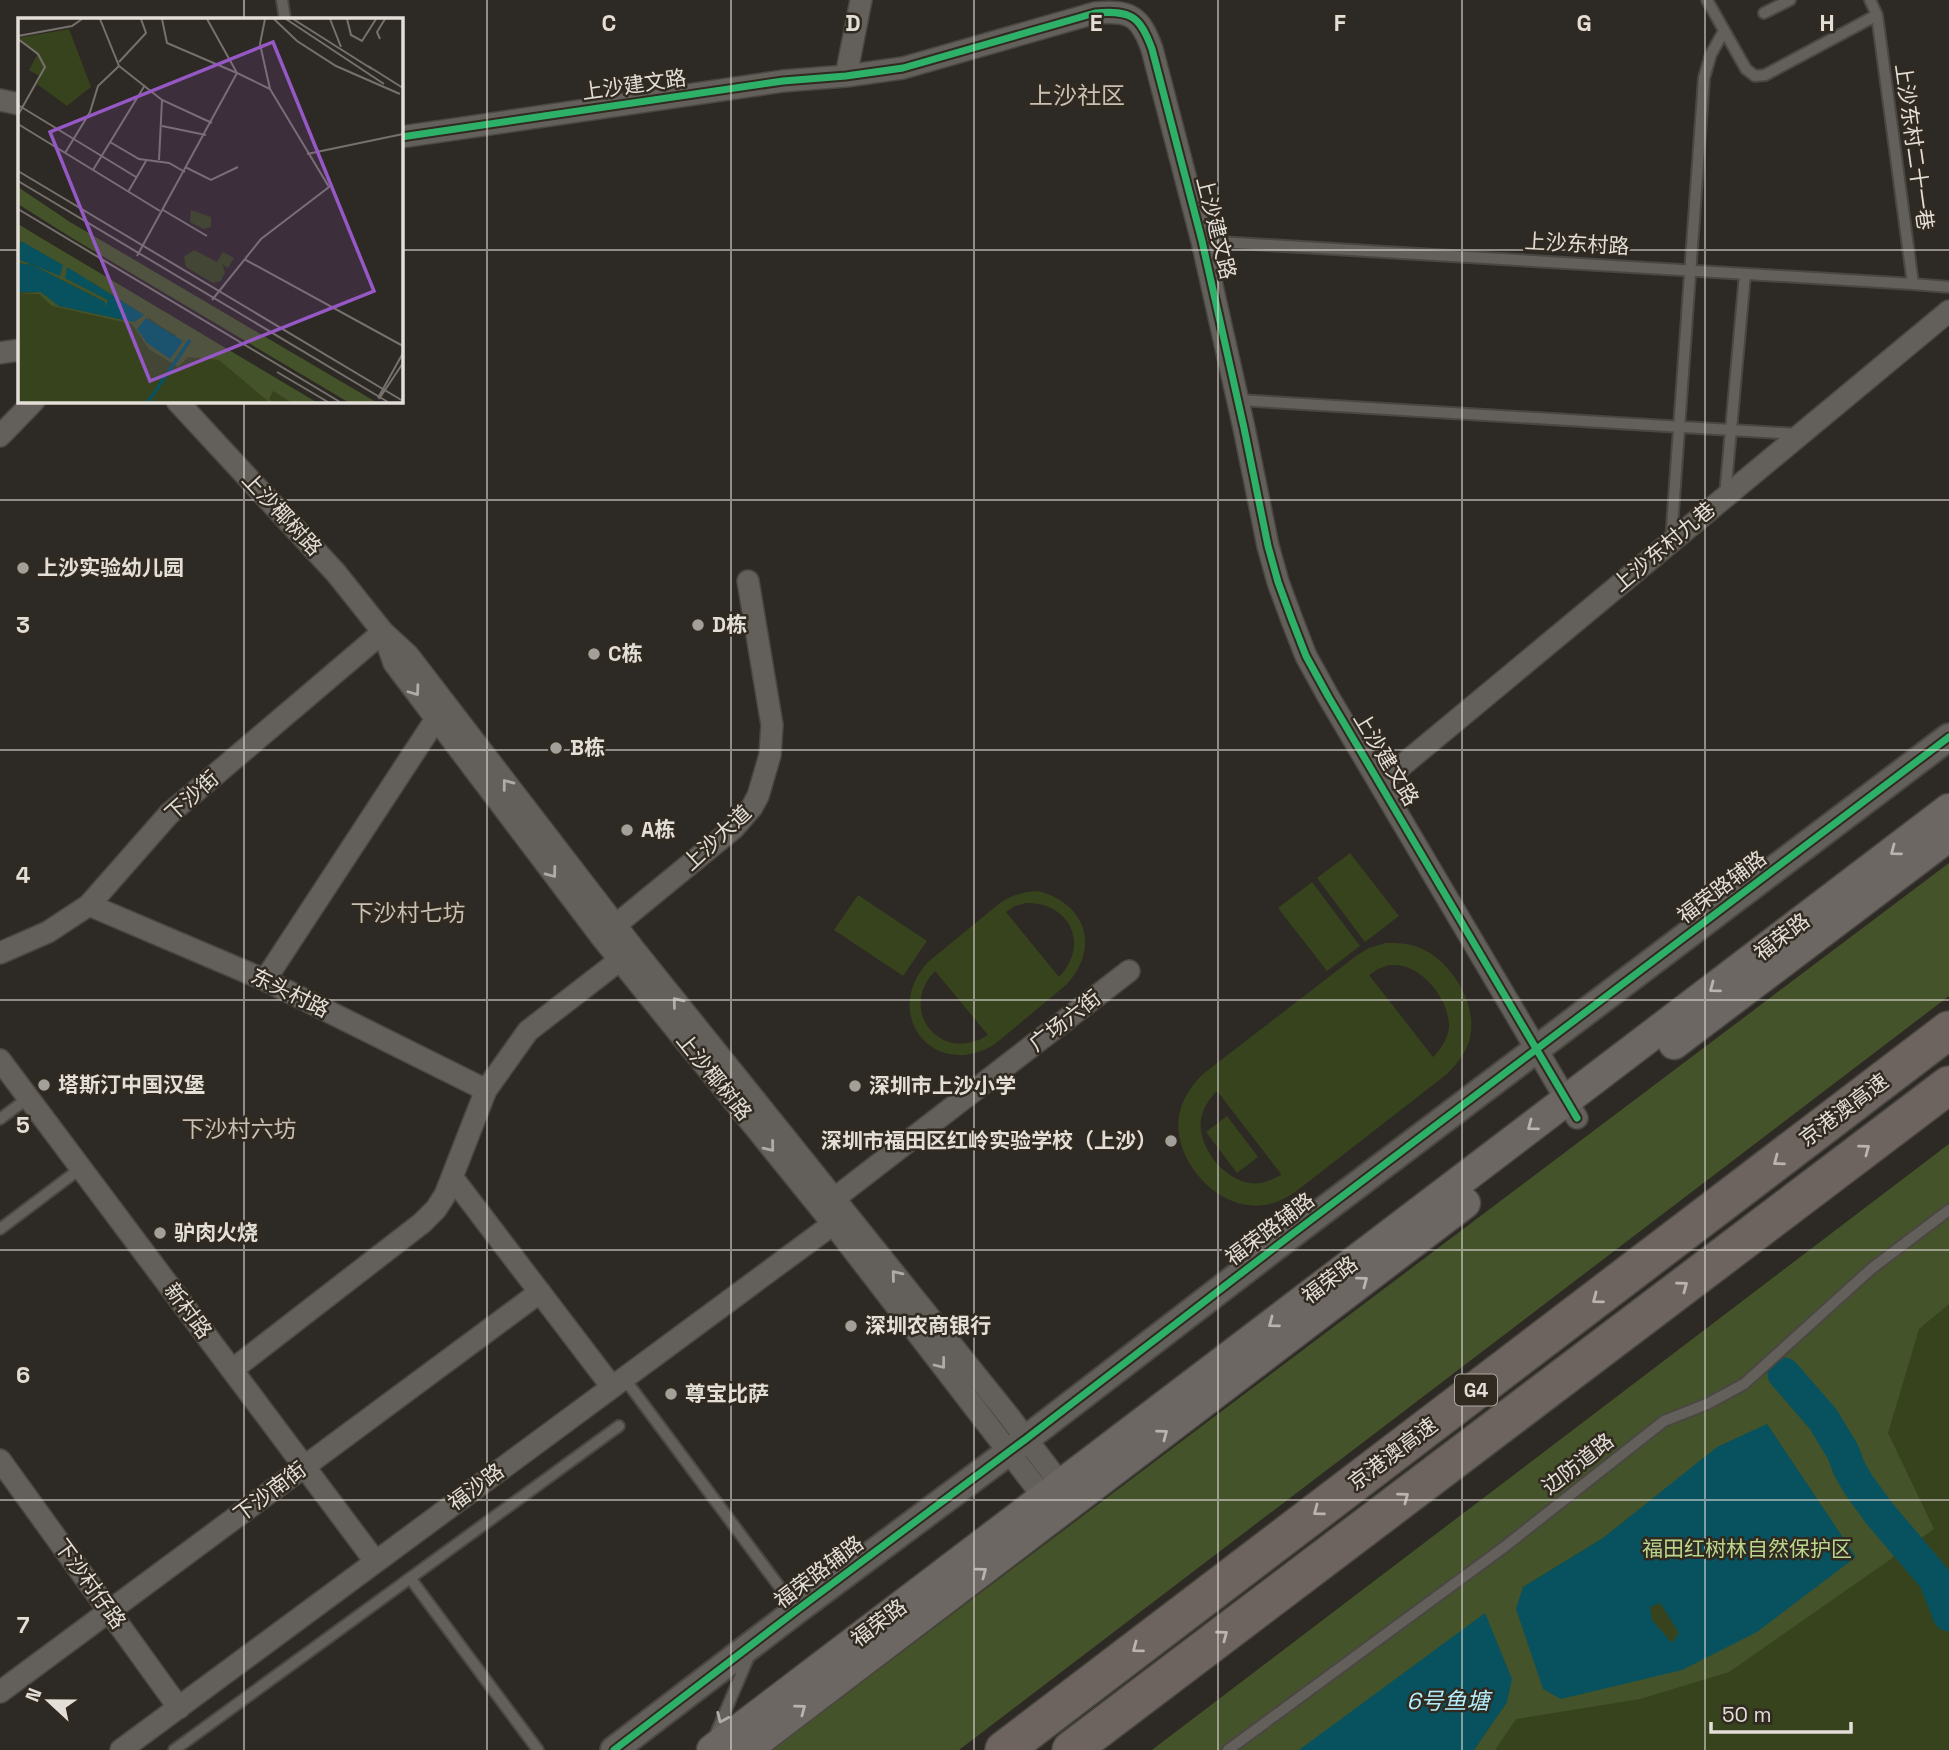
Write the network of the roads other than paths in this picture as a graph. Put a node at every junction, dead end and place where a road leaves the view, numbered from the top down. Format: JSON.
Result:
{"nodes":[{"id":1,"x":282,"y":0,"type":"edge"},
{"id":2,"x":861,"y":0,"type":"edge"},
{"id":3,"x":1707,"y":0,"type":"edge"},
{"id":4,"x":1790,"y":0,"type":"edge"},
{"id":5,"x":1870,"y":0,"type":"edge"},
{"id":6,"x":1114,"y":6,"type":"edge"},
{"id":7,"x":1764,"y":13,"type":"dead end"},
{"id":8,"x":1877,"y":15,"type":"junction"},
{"id":9,"x":285,"y":18,"type":"edge"},
{"id":10,"x":1724,"y":31,"type":"junction"},
{"id":11,"x":846,"y":76,"type":"junction"},
{"id":12,"x":0,"y":100,"type":"edge"},
{"id":13,"x":18,"y":104,"type":"edge"},
{"id":14,"x":402,"y":137,"type":"edge"},
{"id":15,"x":1202,"y":241,"type":"junction"},
{"id":16,"x":1691,"y":270,"type":"junction"},
{"id":17,"x":1745,"y":274,"type":"junction"},
{"id":18,"x":1913,"y":284,"type":"junction"},
{"id":19,"x":1949,"y":287,"type":"edge"},
{"id":20,"x":1949,"y":311,"type":"edge"},
{"id":21,"x":18,"y":350,"type":"edge"},
{"id":22,"x":0,"y":353,"type":"edge"},
{"id":23,"x":1238,"y":401,"type":"junction"},
{"id":24,"x":33,"y":402,"type":"edge"},
{"id":25,"x":178,"y":402,"type":"edge"},
{"id":26,"x":1679,"y":426,"type":"junction"},
{"id":27,"x":1731,"y":430,"type":"junction"},
{"id":28,"x":1800,"y":434,"type":"junction"},
{"id":29,"x":0,"y":436,"type":"edge"},
{"id":30,"x":1725,"y":496,"type":"junction"},
{"id":31,"x":1671,"y":541,"type":"junction"},
{"id":32,"x":748,"y":581,"type":"dead end"},
{"id":33,"x":383,"y":632,"type":"junction"},
{"id":34,"x":442,"y":712,"type":"junction"},
{"id":35,"x":1949,"y":737,"type":"edge"},
{"id":36,"x":1381,"y":783,"type":"junction"},
{"id":37,"x":1949,"y":809,"type":"edge"},
{"id":38,"x":1949,"y":836,"type":"edge"},
{"id":39,"x":89,"y":905,"type":"junction"},
{"id":40,"x":609,"y":932,"type":"junction"},
{"id":41,"x":0,"y":953,"type":"edge"},
{"id":42,"x":627,"y":955,"type":"junction"},
{"id":43,"x":1129,"y":971,"type":"dead end"},
{"id":44,"x":265,"y":980,"type":"junction"},
{"id":45,"x":1949,"y":1030,"type":"edge"},
{"id":46,"x":1537,"y":1049,"type":"junction"},
{"id":47,"x":0,"y":1060,"type":"edge"},
{"id":48,"x":1949,"y":1085,"type":"edge"},
{"id":49,"x":486,"y":1090,"type":"junction"},
{"id":50,"x":29,"y":1098,"type":"junction"},
{"id":51,"x":1572,"y":1109,"type":"junction"},
{"id":52,"x":0,"y":1119,"type":"edge"},
{"id":53,"x":81,"y":1168,"type":"junction"},
{"id":54,"x":452,"y":1177,"type":"junction"},
{"id":55,"x":835,"y":1198,"type":"junction"},
{"id":56,"x":1949,"y":1210,"type":"edge"},
{"id":57,"x":833,"y":1224,"type":"junction"},
{"id":58,"x":0,"y":1229,"type":"edge"},
{"id":59,"x":540,"y":1292,"type":"junction"},
{"id":60,"x":232,"y":1370,"type":"junction"},
{"id":61,"x":618,"y":1383,"type":"junction"},
{"id":62,"x":619,"y":1426,"type":"dead end"},
{"id":63,"x":1018,"y":1445,"type":"junction"},
{"id":64,"x":0,"y":1460,"type":"edge"},
{"id":65,"x":304,"y":1466,"type":"junction"},
{"id":66,"x":1059,"y":1500,"type":"junction"},
{"id":67,"x":375,"y":1561,"type":"junction"},
{"id":68,"x":410,"y":1578,"type":"junction"},
{"id":69,"x":797,"y":1610,"type":"junction"},
{"id":70,"x":110,"y":1611,"type":"junction"},
{"id":71,"x":757,"y":1642,"type":"junction"},
{"id":72,"x":0,"y":1692,"type":"edge"},
{"id":73,"x":179,"y":1708,"type":"junction"},
{"id":74,"x":121,"y":1750,"type":"edge"},
{"id":75,"x":174,"y":1750,"type":"edge"},
{"id":76,"x":538,"y":1750,"type":"edge"},
{"id":77,"x":614,"y":1750,"type":"edge"},
{"id":78,"x":709,"y":1750,"type":"edge"},
{"id":79,"x":746,"y":1750,"type":"edge"},
{"id":80,"x":1004,"y":1750,"type":"edge"},
{"id":81,"x":1071,"y":1750,"type":"edge"},
{"id":82,"x":1228,"y":1750,"type":"edge"}],
"edges":[{"from":1,"to":9,"type":"lane"},
{"from":2,"to":11,"type":"street"},
{"from":3,"to":10,"type":"lane"},
{"from":4,"to":7,"type":"lane"},
{"from":5,"to":8,"type":"lane","name":"上沙东村二十一巷"},
{"from":6,"to":11,"type":"street","name":"上沙建文路"},
{"from":6,"to":15,"type":"street","name":"上沙建文路"},
{"from":8,"to":10,"type":"lane"},
{"from":8,"to":18,"type":"lane","name":"上沙东村二十一巷"},
{"from":10,"to":16,"type":"lane"},
{"from":11,"to":14,"type":"street","name":"上沙建文路"},
{"from":12,"to":13,"type":"street"},
{"from":15,"to":16,"type":"lane","name":"上沙东村路"},
{"from":15,"to":23,"type":"street","name":"上沙建文路"},
{"from":16,"to":17,"type":"lane","name":"上沙东村路"},
{"from":16,"to":26,"type":"lane"},
{"from":17,"to":18,"type":"lane","name":"上沙东村路"},
{"from":17,"to":27,"type":"lane"},
{"from":18,"to":19,"type":"lane","name":"上沙东村路"},
{"from":20,"to":28,"type":"street","name":"上沙东村九巷"},
{"from":21,"to":22,"type":"street"},
{"from":23,"to":26,"type":"lane"},
{"from":23,"to":36,"type":"street","name":"上沙建文路"},
{"from":24,"to":29,"type":"street"},
{"from":25,"to":33,"type":"street","name":"上沙椰树路"},
{"from":26,"to":27,"type":"lane"},
{"from":26,"to":31,"type":"lane"},
{"from":27,"to":28,"type":"lane"},
{"from":27,"to":30,"type":"lane"},
{"from":28,"to":30,"type":"street","name":"上沙东村九巷"},
{"from":30,"to":31,"type":"street","name":"上沙东村九巷"},
{"from":31,"to":36,"type":"street","name":"上沙东村九巷"},
{"from":32,"to":40,"type":"street","name":"上沙大道"},
{"from":33,"to":34,"type":"street","name":"上沙椰树路"},
{"from":33,"to":39,"type":"street","name":"下沙街"},
{"from":34,"to":40,"type":"street","name":"上沙椰树路"},
{"from":34,"to":44,"type":"street"},
{"from":35,"to":46,"type":"street","name":"福荣路辅路"},
{"from":36,"to":46,"type":"street","name":"上沙建文路"},
{"from":37,"to":51,"type":"main road","name":"福荣路","one_way":true},
{"from":38,"to":51,"type":"main road","name":"福荣路"},
{"from":39,"to":41,"type":"street","name":"下沙街"},
{"from":39,"to":44,"type":"street","name":"东头村路"},
{"from":40,"to":42,"type":"street","name":"上沙椰树路"},
{"from":42,"to":49,"type":"street"},
{"from":55,"to":42,"type":"street","name":"上沙椰树路","one_way":true},
{"from":42,"to":57,"type":"street","name":"上沙椰树路","one_way":true},
{"from":43,"to":55,"type":"street","name":"广场六街"},
{"from":44,"to":49,"type":"street","name":"东头村路"},
{"from":45,"to":80,"type":"highway","name":"京港澳高速","number":"G4","one_way":true},
{"from":46,"to":51,"type":"street","name":"上沙建文路"},
{"from":46,"to":63,"type":"street","name":"福荣路辅路"},
{"from":47,"to":50,"type":"street","name":"新村路"},
{"from":81,"to":48,"type":"highway","name":"京港澳高速","number":"G4","one_way":true},
{"from":49,"to":54,"type":"street"},
{"from":50,"to":52,"type":"lane"},
{"from":50,"to":53,"type":"street","name":"新村路"},
{"from":51,"to":66,"type":"main road","name":"福荣路"},
{"from":53,"to":58,"type":"lane"},
{"from":53,"to":60,"type":"street","name":"新村路"},
{"from":54,"to":59,"type":"street"},
{"from":54,"to":60,"type":"street"},
{"from":63,"to":55,"type":"street","name":"上沙椰树路","one_way":true},
{"from":56,"to":82,"type":"lane","name":"边防道路"},
{"from":57,"to":61,"type":"street","name":"福沙路"},
{"from":57,"to":63,"type":"street","name":"上沙椰树路","one_way":true},
{"from":59,"to":61,"type":"street"},
{"from":59,"to":65,"type":"street","name":"下沙南街"},
{"from":60,"to":65,"type":"street","name":"新村路"},
{"from":61,"to":67,"type":"street","name":"福沙路"},
{"from":61,"to":69,"type":"lane"},
{"from":62,"to":68,"type":"lane"},
{"from":63,"to":66,"type":"street","name":"上沙椰树路"},
{"from":63,"to":69,"type":"street","name":"福荣路辅路"},
{"from":64,"to":70,"type":"street","name":"下沙村仔路"},
{"from":65,"to":67,"type":"street","name":"新村路"},
{"from":65,"to":70,"type":"street","name":"下沙南街"},
{"from":66,"to":78,"type":"main road","name":"福荣路"},
{"from":79,"to":66,"type":"main road","name":"福荣路","one_way":true},
{"from":67,"to":73,"type":"street","name":"福沙路"},
{"from":68,"to":75,"type":"lane"},
{"from":68,"to":76,"type":"lane"},
{"from":69,"to":71,"type":"street","name":"福荣路辅路"},
{"from":70,"to":72,"type":"street","name":"下沙南街"},
{"from":70,"to":73,"type":"street","name":"下沙村仔路"},
{"from":71,"to":77,"type":"street","name":"福荣路辅路"},
{"from":71,"to":78,"type":"lane","one_way":true},
{"from":73,"to":74,"type":"street","name":"福沙路"}]}
